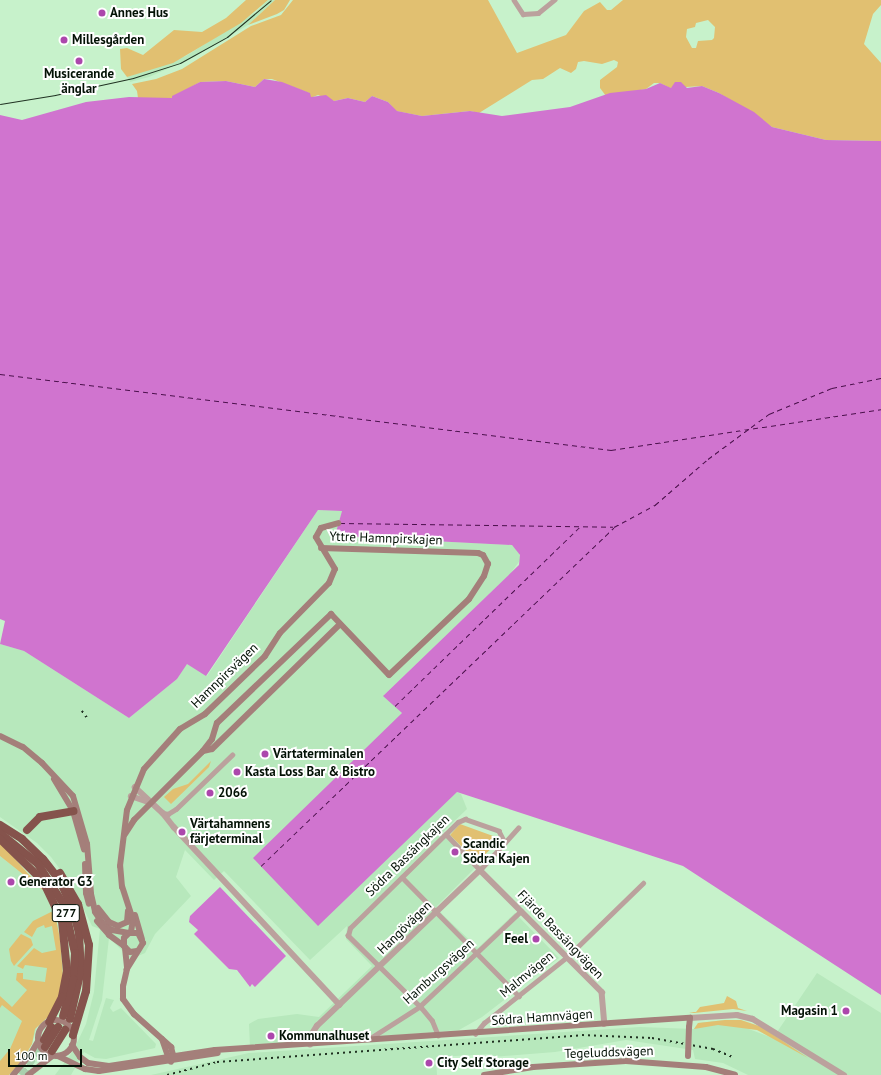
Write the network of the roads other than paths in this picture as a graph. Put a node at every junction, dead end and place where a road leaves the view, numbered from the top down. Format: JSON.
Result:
{"nodes":[{"id":1,"x":514,"y":0,"type":"edge"},
{"id":2,"x":554,"y":0,"type":"edge"},
{"id":3,"x":338,"y":523,"type":"dead end"},
{"id":4,"x":321,"y":548,"type":"junction"},
{"id":5,"x":340,"y":624,"type":"junction"},
{"id":6,"x":389,"y":675,"type":"joint"},
{"id":7,"x":0,"y":736,"type":"edge"},
{"id":8,"x":202,"y":752,"type":"junction"},
{"id":9,"x":232,"y":755,"type":"dead end"},
{"id":10,"x":135,"y":787,"type":"junction"},
{"id":11,"x":132,"y":796,"type":"junction"},
{"id":12,"x":151,"y":803,"type":"junction"},
{"id":13,"x":75,"y":810,"type":"junction"},
{"id":14,"x":163,"y":813,"type":"junction"},
{"id":15,"x":0,"y":825,"type":"edge"},
{"id":16,"x":518,"y":828,"type":"dead end"},
{"id":17,"x":27,"y":830,"type":"dead end"},
{"id":18,"x":0,"y":833,"type":"edge"},
{"id":19,"x":124,"y":834,"type":"junction"},
{"id":20,"x":446,"y":834,"type":"junction"},
{"id":21,"x":0,"y":839,"type":"edge"},
{"id":22,"x":505,"y":843,"type":"junction"},
{"id":23,"x":34,"y":850,"type":"junction"},
{"id":24,"x":480,"y":870,"type":"junction"},
{"id":25,"x":402,"y":877,"type":"junction"},
{"id":26,"x":643,"y":883,"type":"dead end"},
{"id":27,"x":91,"y":889,"type":"junction"},
{"id":28,"x":126,"y":896,"type":"junction"},
{"id":29,"x":522,"y":911,"type":"junction"},
{"id":30,"x":437,"y":912,"type":"junction"},
{"id":31,"x":130,"y":933,"type":"junction"},
{"id":32,"x":143,"y":941,"type":"junction"},
{"id":33,"x":124,"y":947,"type":"junction"},
{"id":34,"x":137,"y":951,"type":"junction"},
{"id":35,"x":477,"y":953,"type":"junction"},
{"id":36,"x":567,"y":957,"type":"junction"},
{"id":37,"x":381,"y":966,"type":"junction"},
{"id":38,"x":127,"y":969,"type":"junction"},
{"id":39,"x":519,"y":996,"type":"junction"},
{"id":40,"x":340,"y":1005,"type":"junction"},
{"id":41,"x":419,"y":1007,"type":"junction"},
{"id":42,"x":690,"y":1018,"type":"junction"},
{"id":43,"x":605,"y":1024,"type":"junction"},
{"id":44,"x":56,"y":1026,"type":"junction"},
{"id":45,"x":475,"y":1034,"type":"junction"},
{"id":46,"x":73,"y":1035,"type":"junction"},
{"id":47,"x":438,"y":1036,"type":"junction"},
{"id":48,"x":366,"y":1041,"type":"junction"},
{"id":49,"x":72,"y":1045,"type":"junction"},
{"id":50,"x":310,"y":1045,"type":"junction"},
{"id":51,"x":48,"y":1049,"type":"junction"},
{"id":52,"x":170,"y":1058,"type":"junction"},
{"id":53,"x":687,"y":1064,"type":"junction"},
{"id":54,"x":131,"y":1068,"type":"junction"},
{"id":55,"x":14,"y":1075,"type":"edge"},
{"id":56,"x":28,"y":1075,"type":"edge"},
{"id":57,"x":108,"y":1075,"type":"edge"},
{"id":58,"x":484,"y":1075,"type":"edge"},
{"id":59,"x":735,"y":1075,"type":"edge"},
{"id":60,"x":844,"y":1075,"type":"edge"}],
"edges":[{"from":1,"to":2,"type":"street"},
{"from":3,"to":4,"type":"main road","name":"Yttre Hamnpirskajen"},
{"from":4,"to":6,"type":"main road","name":"Yttre Hamnpirskajen"},
{"from":4,"to":10,"type":"main road","name":"Hamnpirsvägen"},
{"from":5,"to":6,"type":"main road","name":"Hamnpirsvägen"},
{"from":5,"to":8,"type":"main road","name":"Hamnpirsvägen"},
{"from":5,"to":8,"type":"main road","name":"Hamnpirsvägen"},
{"from":7,"to":13,"type":"main road"},
{"from":8,"to":12,"type":"main road","name":"Hamnpirsvägen"},
{"from":9,"to":14,"type":"street"},
{"from":10,"to":11,"type":"main road","name":"Hamnpirsvägen"},
{"from":10,"to":12,"type":"street"},
{"from":11,"to":12,"type":"street"},
{"from":11,"to":19,"type":"main road","name":"Hamnpirsvägen"},
{"from":12,"to":14,"type":"street"},
{"from":12,"to":19,"type":"main road","name":"Hamnpirsvägen"},
{"from":13,"to":17,"type":"highway"},
{"from":13,"to":27,"type":"main road"},
{"from":13,"to":33,"type":"main road"},
{"from":14,"to":40,"type":"street"},
{"from":15,"to":23,"type":"highway","number":"277"},
{"from":16,"to":22,"type":"street","name":"Hangövägen"},
{"from":18,"to":23,"type":"highway","number":"277"},
{"from":19,"to":28,"type":"main road","name":"Hamnpirsvägen"},
{"from":20,"to":22,"type":"street","name":"Södra Bassängkajen"},
{"from":20,"to":24,"type":"street"},
{"from":20,"to":25,"type":"street","name":"Södra Bassängkajen"},
{"from":21,"to":44,"type":"highway"},
{"from":22,"to":24,"type":"street","name":"Hangövägen"},
{"from":23,"to":46,"type":"highway"},
{"from":24,"to":29,"type":"street","name":"Fjärde Bassängvägen"},
{"from":24,"to":30,"type":"street","name":"Hangövägen"},
{"from":25,"to":30,"type":"street"},
{"from":25,"to":37,"type":"street","name":"Södra Bassängkajen"},
{"from":26,"to":36,"type":"street","name":"Malmvägen"},
{"from":27,"to":28,"type":"main road"},
{"from":27,"to":31,"type":"main road"},
{"from":28,"to":31,"type":"main road","name":"Hamnpirsvägen"},
{"from":28,"to":32,"type":"main road","name":"Hamnpirsvägen"},
{"from":29,"to":35,"type":"street","name":"Hamburgsvägen"},
{"from":29,"to":36,"type":"street","name":"Fjärde Bassängvägen"},
{"from":30,"to":35,"type":"street"},
{"from":30,"to":37,"type":"street","name":"Hangövägen"},
{"from":31,"to":32,"type":"main road"},
{"from":31,"to":33,"type":"main road"},
{"from":32,"to":34,"type":"main road"},
{"from":33,"to":34,"type":"main road"},
{"from":33,"to":38,"type":"main road"},
{"from":34,"to":38,"type":"main road"},
{"from":35,"to":39,"type":"street"},
{"from":35,"to":41,"type":"street","name":"Hamburgsvägen"},
{"from":36,"to":39,"type":"street","name":"Malmvägen"},
{"from":36,"to":43,"type":"street","name":"Fjärde Bassängvägen"},
{"from":37,"to":40,"type":"street","name":"Hangövägen"},
{"from":37,"to":41,"type":"street"},
{"from":38,"to":52,"type":"main road"},
{"from":39,"to":45,"type":"street","name":"Malmvägen"},
{"from":40,"to":50,"type":"street","name":"Hangövägen"},
{"from":41,"to":47,"type":"street"},
{"from":41,"to":48,"type":"street","name":"Hamburgsvägen"},
{"from":42,"to":43,"type":"main road","name":"Södra Hamnvägen"},
{"from":42,"to":53,"type":"main road","bridge":true},
{"from":42,"to":60,"type":"street","name":"Södra Hamnvägen"},
{"from":43,"to":45,"type":"main road","name":"Södra Hamnvägen"},
{"from":44,"to":46,"type":"main road"},
{"from":44,"to":51,"type":"highway"},
{"from":44,"to":51,"type":"highway"},
{"from":45,"to":47,"type":"main road","name":"Södra Hamnvägen"},
{"from":46,"to":49,"type":"main road"},
{"from":47,"to":48,"type":"main road","name":"Södra Hamnvägen"},
{"from":48,"to":50,"type":"main road","name":"Södra Hamnvägen"},
{"from":49,"to":51,"type":"main road"},
{"from":49,"to":52,"type":"main road","name":"Södra Hamnvägen"},
{"from":50,"to":52,"type":"main road","name":"Södra Hamnvägen"},
{"from":51,"to":54,"type":"main road","name":"Södra Hamnvägen"},
{"from":51,"to":55,"type":"main road"},
{"from":51,"to":56,"type":"main road"},
{"from":52,"to":54,"type":"main road","name":"Södra Hamnvägen"},
{"from":53,"to":58,"type":"main road","name":"Tegeluddsvägen"},
{"from":53,"to":59,"type":"main road","name":"Tegeluddsvägen"},
{"from":54,"to":57,"type":"main road"}]}
